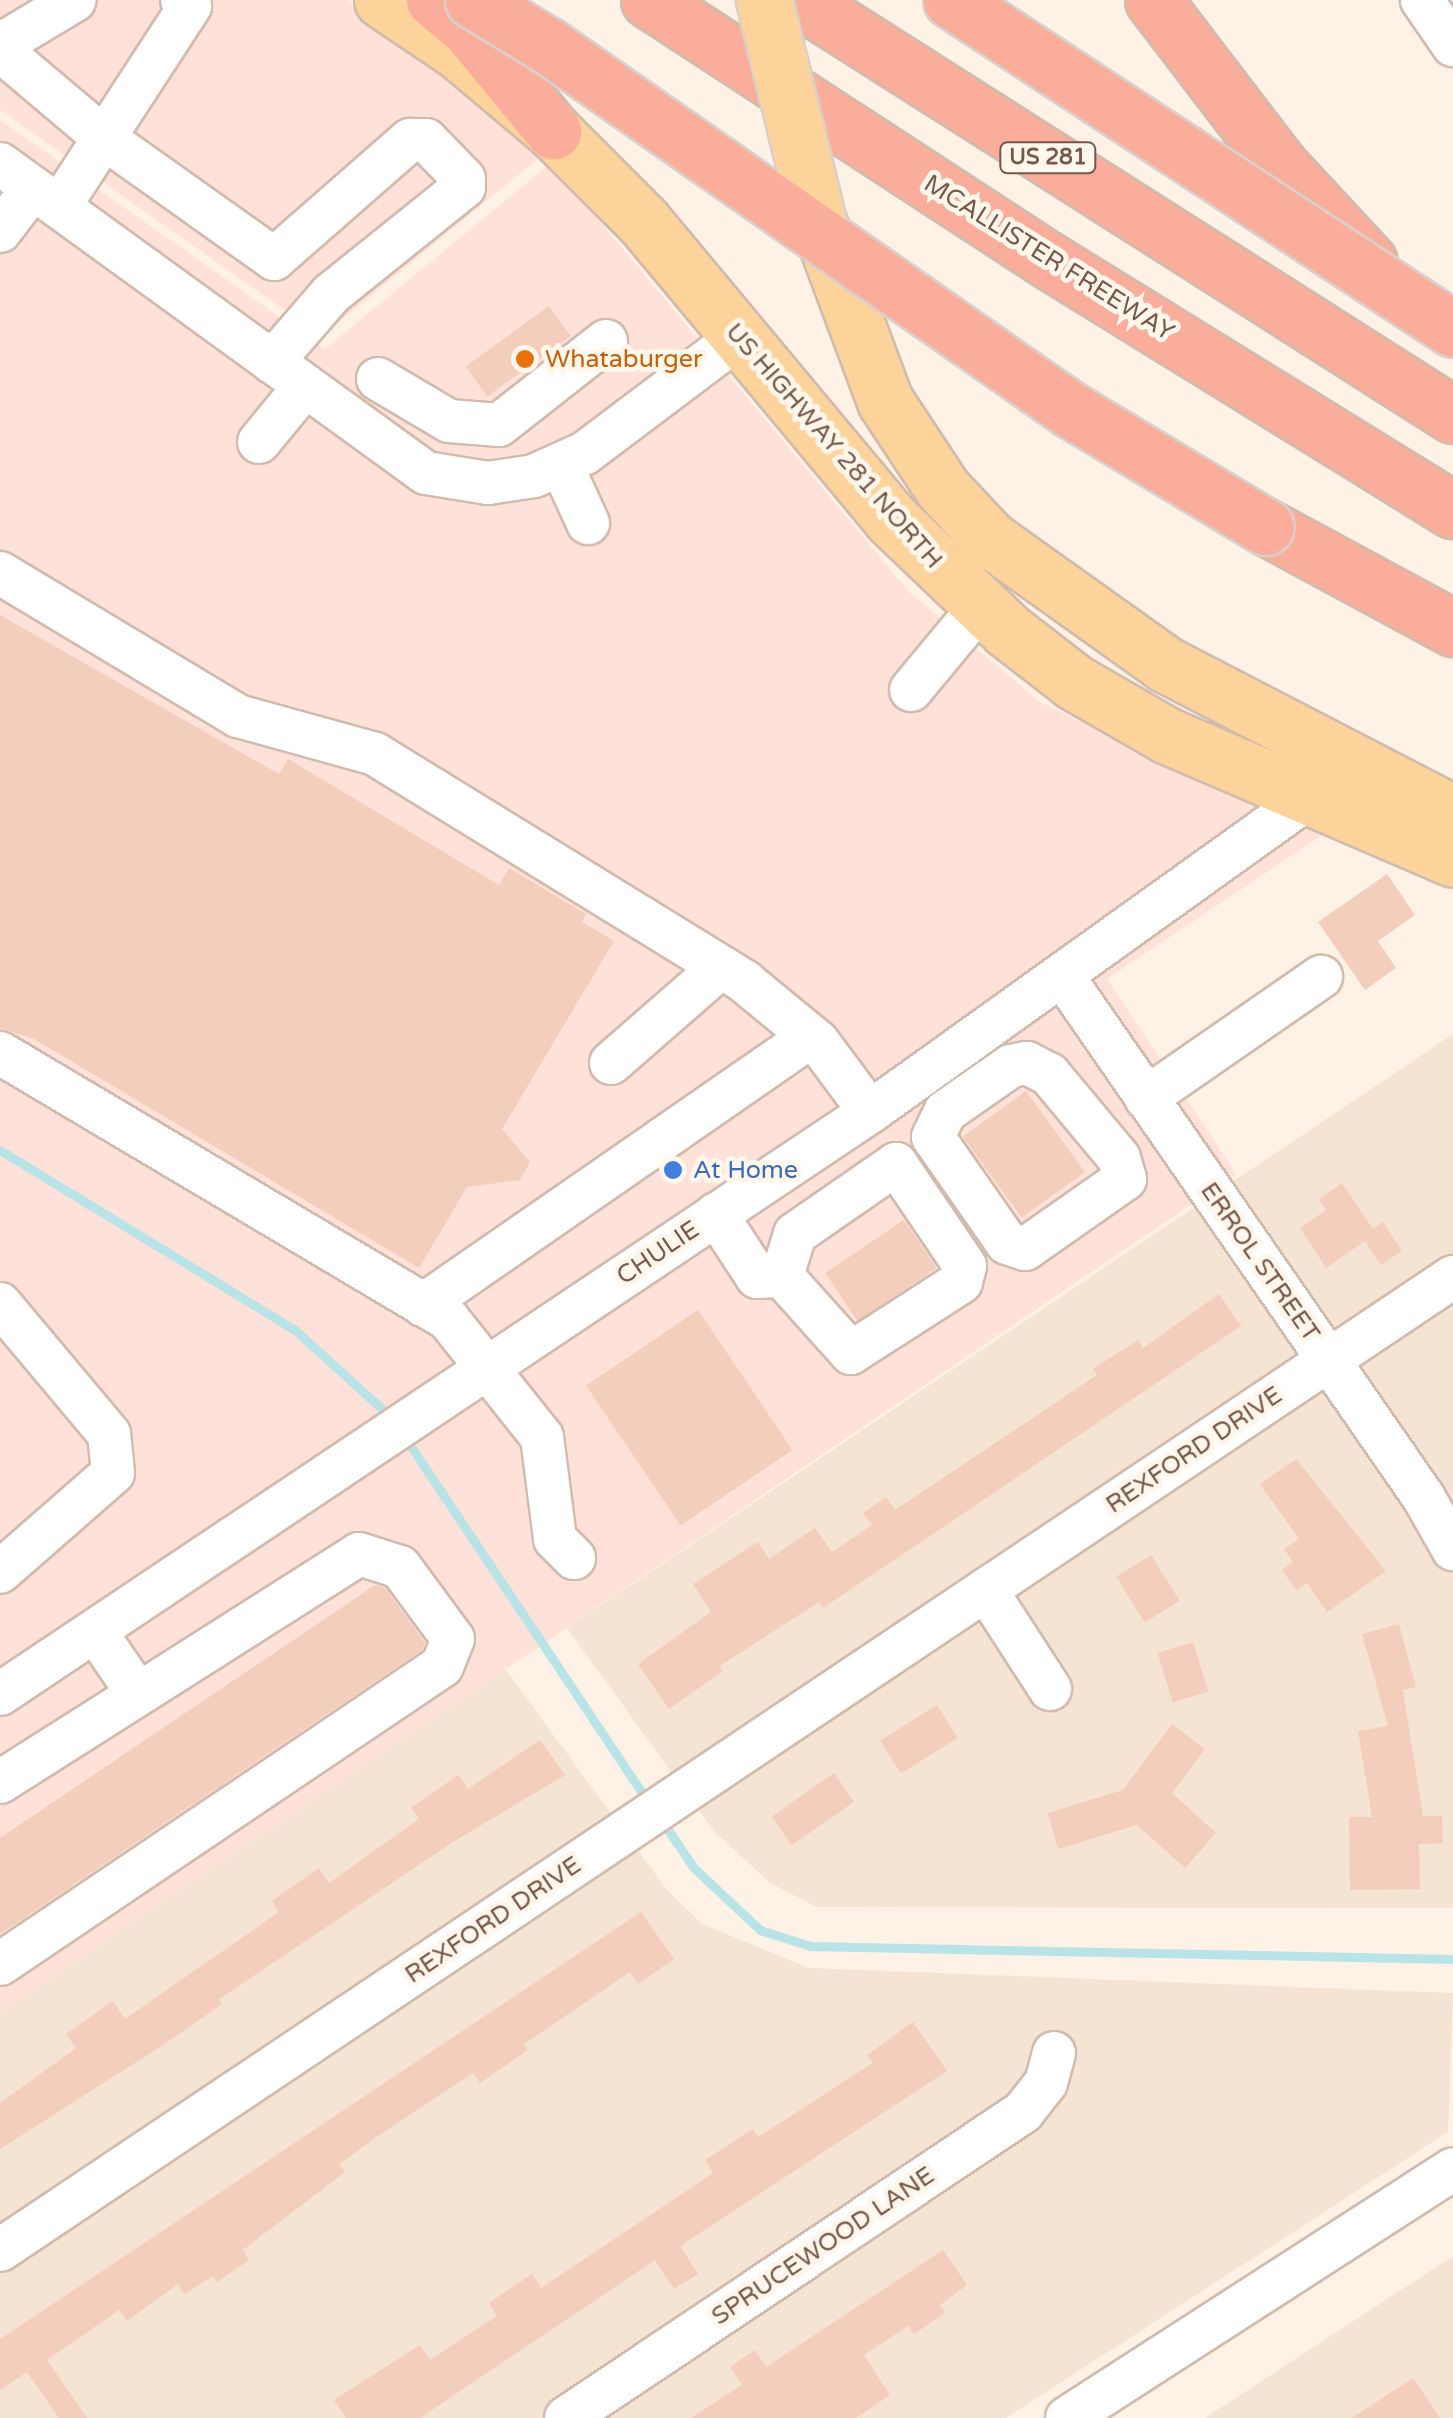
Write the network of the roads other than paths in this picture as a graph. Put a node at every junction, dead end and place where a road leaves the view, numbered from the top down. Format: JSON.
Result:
{"nodes":[{"id":1,"x":75,"y":0,"type":"edge"},
{"id":2,"x":182,"y":0,"type":"edge"},
{"id":3,"x":382,"y":0,"type":"edge"},
{"id":4,"x":434,"y":0,"type":"edge"},
{"id":5,"x":473,"y":0,"type":"edge"},
{"id":6,"x":649,"y":0,"type":"edge"},
{"id":7,"x":764,"y":0,"type":"edge"},
{"id":8,"x":800,"y":0,"type":"edge"},
{"id":9,"x":951,"y":0,"type":"edge"},
{"id":10,"x":1153,"y":0,"type":"edge"},
{"id":11,"x":1422,"y":0,"type":"edge"},
{"id":12,"x":1453,"y":46,"type":"edge"},
{"id":13,"x":0,"y":48,"type":"edge"},
{"id":14,"x":553,"y":132,"type":"junction"},
{"id":15,"x":104,"y":138,"type":"junction"},
{"id":16,"x":31,"y":186,"type":"edge"},
{"id":17,"x":0,"y":230,"type":"edge"},
{"id":18,"x":274,"y":259,"type":"junction"},
{"id":19,"x":321,"y":305,"type":"junction"},
{"id":20,"x":1453,"y":330,"type":"edge"},
{"id":21,"x":740,"y":336,"type":"junction"},
{"id":22,"x":606,"y":341,"type":"dead end"},
{"id":23,"x":1453,"y":352,"type":"edge"},
{"id":24,"x":289,"y":374,"type":"junction"},
{"id":25,"x":378,"y":379,"type":"dead end"},
{"id":26,"x":1453,"y":415,"type":"edge"},
{"id":27,"x":259,"y":442,"type":"dead end"},
{"id":28,"x":560,"y":464,"type":"junction"},
{"id":29,"x":1453,"y":510,"type":"edge"},
{"id":30,"x":588,"y":524,"type":"dead end"},
{"id":31,"x":0,"y":573,"type":"edge"},
{"id":32,"x":980,"y":607,"type":"junction"},
{"id":33,"x":1453,"y":628,"type":"edge"},
{"id":34,"x":910,"y":690,"type":"dead end"},
{"id":35,"x":1307,"y":799,"type":"junction"},
{"id":36,"x":1453,"y":813,"type":"edge"},
{"id":37,"x":1453,"y":859,"type":"edge"},
{"id":38,"x":720,"y":967,"type":"junction"},
{"id":39,"x":1322,"y":977,"type":"dead end"},
{"id":40,"x":1064,"y":978,"type":"junction"},
{"id":41,"x":812,"y":1036,"type":"junction"},
{"id":42,"x":0,"y":1053,"type":"edge"},
{"id":43,"x":944,"y":1060,"type":"junction"},
{"id":44,"x":610,"y":1063,"type":"dead end"},
{"id":45,"x":969,"y":1094,"type":"junction"},
{"id":46,"x":1146,"y":1098,"type":"junction"},
{"id":47,"x":870,"y":1112,"type":"junction"},
{"id":48,"x":1178,"y":1144,"type":"junction"},
{"id":49,"x":1125,"y":1178,"type":"junction"},
{"id":50,"x":716,"y":1214,"type":"junction"},
{"id":51,"x":782,"y":1276,"type":"junction"},
{"id":52,"x":1453,"y":1277,"type":"edge"},
{"id":53,"x":0,"y":1304,"type":"edge"},
{"id":54,"x":423,"y":1305,"type":"junction"},
{"id":55,"x":1328,"y":1361,"type":"junction"},
{"id":56,"x":471,"y":1378,"type":"junction"},
{"id":57,"x":1453,"y":1548,"type":"edge"},
{"id":58,"x":574,"y":1558,"type":"dead end"},
{"id":59,"x":0,"y":1572,"type":"edge"},
{"id":60,"x":986,"y":1590,"type":"junction"},
{"id":61,"x":94,"y":1631,"type":"junction"},
{"id":62,"x":1050,"y":1690,"type":"dead end"},
{"id":63,"x":0,"y":1694,"type":"edge"},
{"id":64,"x":138,"y":1694,"type":"junction"},
{"id":65,"x":0,"y":1782,"type":"edge"},
{"id":66,"x":0,"y":1964,"type":"edge"},
{"id":67,"x":1054,"y":2052,"type":"dead end"},
{"id":68,"x":1453,"y":2169,"type":"edge"},
{"id":69,"x":0,"y":2250,"type":"edge"},
{"id":70,"x":566,"y":2418,"type":"edge"},
{"id":71,"x":1067,"y":2418,"type":"edge"}],
"edges":[{"from":1,"to":13,"type":"street"},
{"from":2,"to":15,"type":"street"},
{"from":3,"to":14,"type":"main road","name":"US HIGHWAY 281 NORTH"},
{"from":4,"to":14,"type":"highway"},
{"from":5,"to":33,"type":"highway","bridge":true},
{"from":6,"to":29,"type":"highway","name":"MCALLISTER FREEWAY"},
{"from":7,"to":36,"type":"main road","bridge":true},
{"from":8,"to":26,"type":"highway","number":"US 281"},
{"from":9,"to":20,"type":"highway","bridge":true},
{"from":10,"to":23,"type":"highway"},
{"from":11,"to":12,"type":"street"},
{"from":13,"to":15,"type":"street"},
{"from":14,"to":21,"type":"main road","name":"US HIGHWAY 281 NORTH"},
{"from":15,"to":16,"type":"street"},
{"from":15,"to":18,"type":"street"},
{"from":16,"to":17,"type":"street"},
{"from":16,"to":24,"type":"street"},
{"from":18,"to":19,"type":"street"},
{"from":18,"to":19,"type":"street"},
{"from":19,"to":24,"type":"street"},
{"from":21,"to":28,"type":"street"},
{"from":21,"to":32,"type":"main road","name":"US HIGHWAY 281 NORTH"},
{"from":22,"to":25,"type":"street"},
{"from":24,"to":27,"type":"street"},
{"from":24,"to":28,"type":"street"},
{"from":28,"to":30,"type":"street"},
{"from":31,"to":38,"type":"street"},
{"from":32,"to":34,"type":"street"},
{"from":32,"to":35,"type":"main road","name":"US HIGHWAY 281 NORTH"},
{"from":35,"to":37,"type":"main road","name":"US HIGHWAY 281 NORTH"},
{"from":35,"to":40,"type":"street","name":"CHULIE"},
{"from":38,"to":41,"type":"street"},
{"from":38,"to":44,"type":"street"},
{"from":39,"to":46,"type":"street"},
{"from":40,"to":43,"type":"street","name":"CHULIE"},
{"from":40,"to":46,"type":"street","name":"ERROL STREET"},
{"from":41,"to":47,"type":"street"},
{"from":41,"to":54,"type":"street"},
{"from":42,"to":54,"type":"street"},
{"from":43,"to":45,"type":"street"},
{"from":43,"to":47,"type":"street","name":"CHULIE"},
{"from":45,"to":49,"type":"street"},
{"from":45,"to":49,"type":"street"},
{"from":46,"to":48,"type":"street","name":"ERROL STREET"},
{"from":47,"to":50,"type":"street","name":"CHULIE"},
{"from":48,"to":49,"type":"street"},
{"from":48,"to":55,"type":"street","name":"ERROL STREET"},
{"from":50,"to":51,"type":"street"},
{"from":50,"to":56,"type":"street","name":"CHULIE"},
{"from":51,"to":51,"type":"street"},
{"from":52,"to":55,"type":"street","name":"REXFORD DRIVE"},
{"from":53,"to":59,"type":"street"},
{"from":54,"to":56,"type":"street"},
{"from":55,"to":57,"type":"street","name":"ERROL STREET"},
{"from":55,"to":60,"type":"street","name":"REXFORD DRIVE"},
{"from":56,"to":58,"type":"street"},
{"from":56,"to":61,"type":"street","name":"CHULIE"},
{"from":60,"to":62,"type":"street"},
{"from":60,"to":69,"type":"street","name":"REXFORD DRIVE"},
{"from":61,"to":63,"type":"street","name":"CHULIE"},
{"from":61,"to":64,"type":"street"},
{"from":64,"to":65,"type":"street"},
{"from":64,"to":66,"type":"street"},
{"from":67,"to":70,"type":"street","name":"SPRUCEWOOD LANE"},
{"from":68,"to":71,"type":"street"}]}
